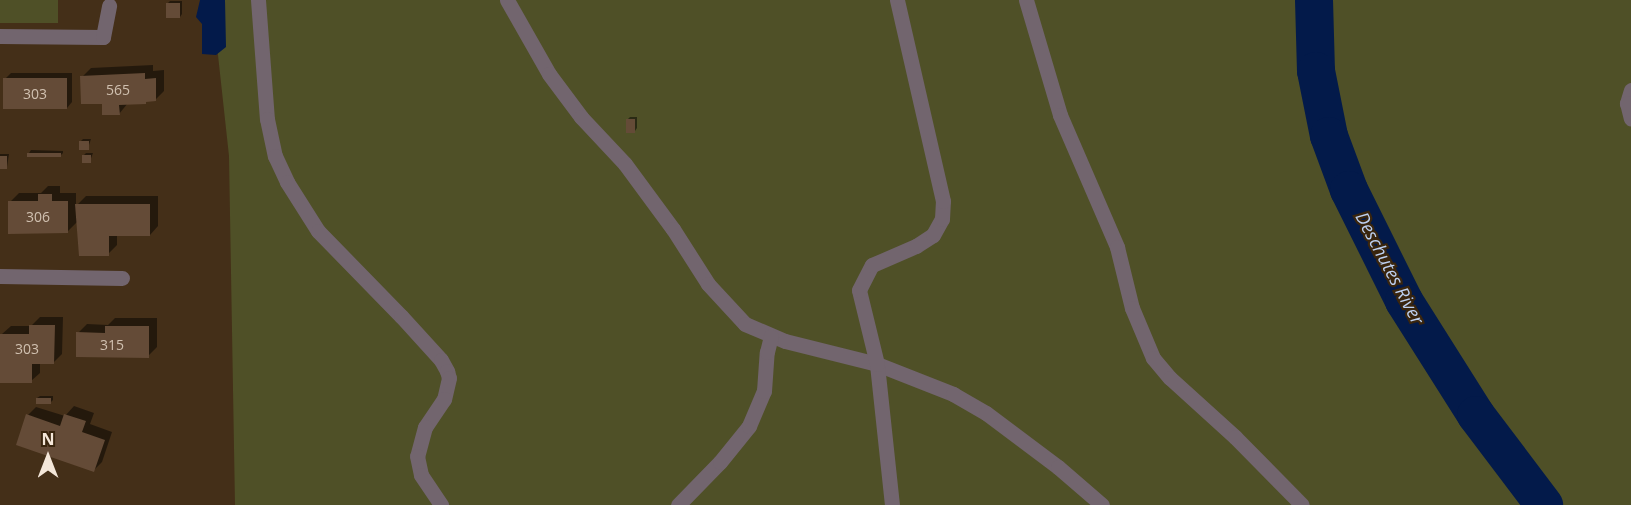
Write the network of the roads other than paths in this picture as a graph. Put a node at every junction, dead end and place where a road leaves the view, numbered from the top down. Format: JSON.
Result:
{"nodes":[{"id":1,"x":258,"y":0,"type":"edge"},
{"id":2,"x":507,"y":0,"type":"edge"},
{"id":3,"x":897,"y":0,"type":"edge"},
{"id":4,"x":1026,"y":0,"type":"edge"},
{"id":5,"x":109,"y":6,"type":"dead end"},
{"id":6,"x":0,"y":36,"type":"edge"},
{"id":7,"x":1631,"y":90,"type":"edge"},
{"id":8,"x":1631,"y":119,"type":"edge"},
{"id":9,"x":0,"y":276,"type":"edge"},
{"id":10,"x":122,"y":278,"type":"dead end"},
{"id":11,"x":771,"y":336,"type":"junction"},
{"id":12,"x":877,"y":363,"type":"junction"},
{"id":13,"x":441,"y":505,"type":"edge"},
{"id":14,"x":678,"y":505,"type":"edge"},
{"id":15,"x":892,"y":505,"type":"edge"},
{"id":16,"x":1102,"y":505,"type":"edge"},
{"id":17,"x":1302,"y":505,"type":"edge"}],
"edges":[{"from":1,"to":13,"type":"street"},
{"from":2,"to":11,"type":"street"},
{"from":3,"to":12,"type":"street"},
{"from":4,"to":17,"type":"street"},
{"from":5,"to":6,"type":"street"},
{"from":7,"to":8,"type":"street"},
{"from":9,"to":10,"type":"street"},
{"from":11,"to":12,"type":"street"},
{"from":11,"to":14,"type":"street"},
{"from":12,"to":15,"type":"street"},
{"from":12,"to":16,"type":"street"}]}
